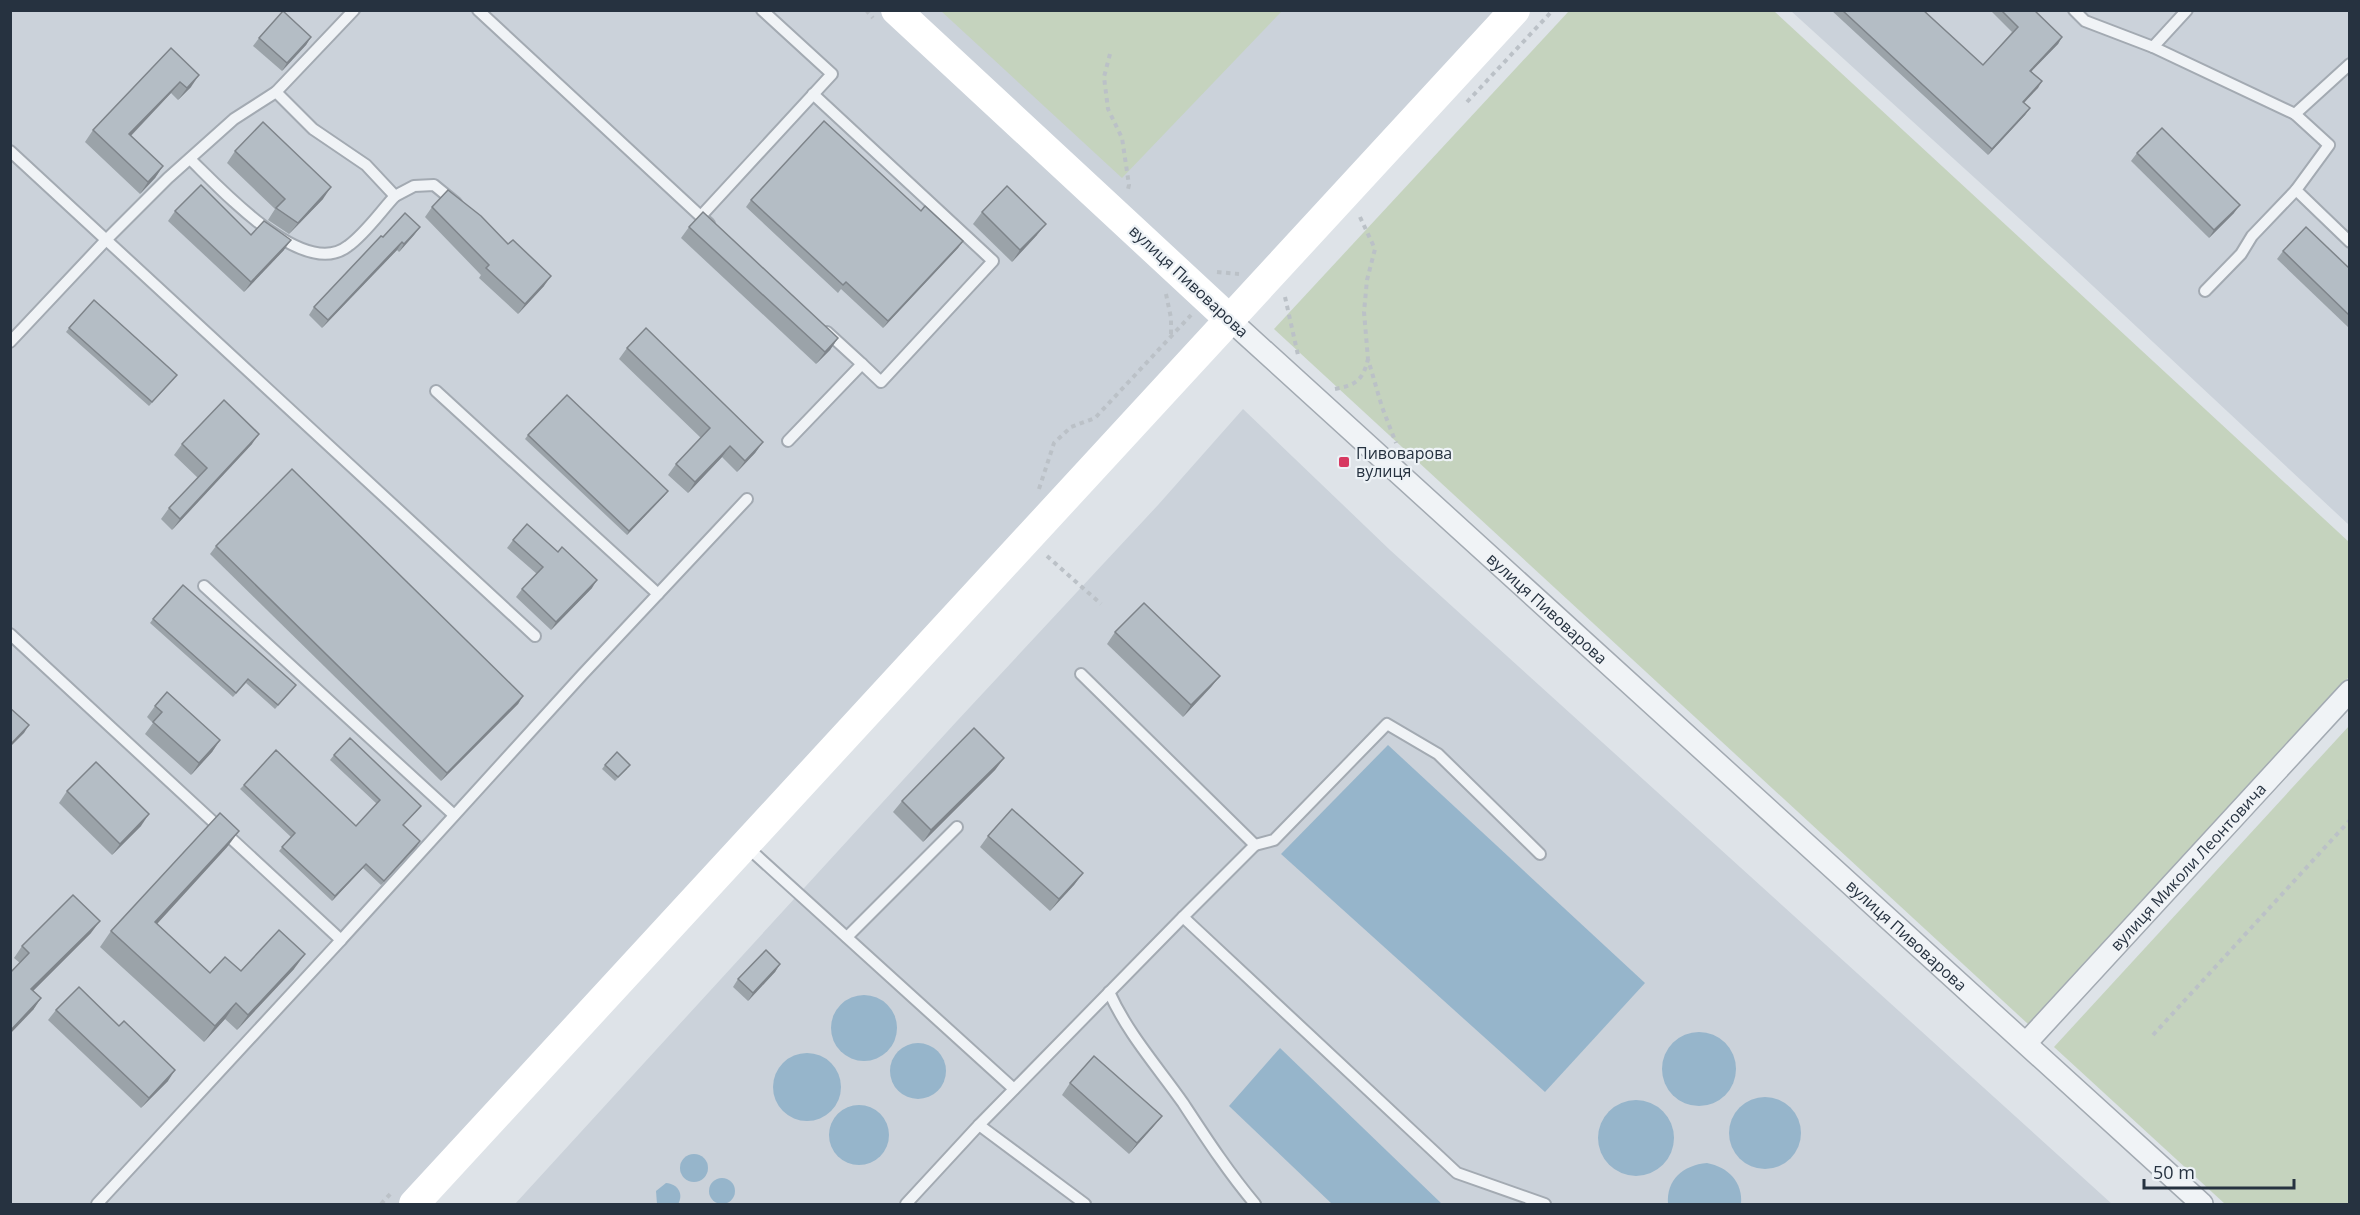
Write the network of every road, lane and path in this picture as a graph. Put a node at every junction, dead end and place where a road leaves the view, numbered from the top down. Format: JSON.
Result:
{"nodes":[{"id":1,"x":354,"y":10,"type":"edge"},
{"id":2,"x":478,"y":10,"type":"edge"},
{"id":3,"x":762,"y":10,"type":"edge"},
{"id":4,"x":896,"y":10,"type":"edge"},
{"id":5,"x":1515,"y":10,"type":"edge"},
{"id":6,"x":2074,"y":10,"type":"edge"},
{"id":7,"x":2187,"y":10,"type":"edge"},
{"id":8,"x":2153,"y":47,"type":"junction"},
{"id":9,"x":1110,"y":54,"type":"dead end"},
{"id":10,"x":2349,"y":64,"type":"edge"},
{"id":11,"x":276,"y":92,"type":"junction"},
{"id":12,"x":813,"y":94,"type":"junction"},
{"id":13,"x":2295,"y":114,"type":"junction"},
{"id":14,"x":10,"y":151,"type":"edge"},
{"id":15,"x":190,"y":159,"type":"junction"},
{"id":16,"x":2296,"y":190,"type":"junction"},
{"id":17,"x":395,"y":196,"type":"junction"},
{"id":18,"x":1125,"y":199,"type":"dead end"},
{"id":19,"x":461,"y":207,"type":"edge"},
{"id":20,"x":701,"y":216,"type":"junction"},
{"id":21,"x":1360,"y":217,"type":"dead end"},
{"id":22,"x":718,"y":231,"type":"edge"},
{"id":23,"x":106,"y":240,"type":"junction"},
{"id":24,"x":2349,"y":242,"type":"edge"},
{"id":25,"x":2205,"y":291,"type":"dead end"},
{"id":26,"x":1285,"y":297,"type":"dead end"},
{"id":27,"x":1230,"y":319,"type":"junction"},
{"id":28,"x":1183,"y":321,"type":"dead end"},
{"id":29,"x":820,"y":325,"type":"edge"},
{"id":30,"x":10,"y":342,"type":"edge"},
{"id":31,"x":1368,"y":359,"type":"junction"},
{"id":32,"x":862,"y":364,"type":"junction"},
{"id":33,"x":1309,"y":390,"type":"junction"},
{"id":34,"x":436,"y":391,"type":"dead end"},
{"id":35,"x":788,"y":441,"type":"dead end"},
{"id":36,"x":1402,"y":475,"type":"junction"},
{"id":37,"x":1038,"y":492,"type":"dead end"},
{"id":38,"x":747,"y":499,"type":"dead end"},
{"id":39,"x":1047,"y":556,"type":"dead end"},
{"id":40,"x":204,"y":586,"type":"dead end"},
{"id":41,"x":658,"y":594,"type":"junction"},
{"id":42,"x":1101,"y":604,"type":"dead end"},
{"id":43,"x":10,"y":634,"type":"edge"},
{"id":44,"x":535,"y":636,"type":"dead end"},
{"id":45,"x":1081,"y":674,"type":"dead end"},
{"id":46,"x":2349,"y":691,"type":"edge"},
{"id":47,"x":454,"y":815,"type":"junction"},
{"id":48,"x":2349,"y":820,"type":"edge"},
{"id":49,"x":957,"y":827,"type":"dead end"},
{"id":50,"x":745,"y":845,"type":"junction"},
{"id":51,"x":1255,"y":845,"type":"junction"},
{"id":52,"x":1540,"y":854,"type":"dead end"},
{"id":53,"x":1183,"y":917,"type":"junction"},
{"id":54,"x":847,"y":937,"type":"junction"},
{"id":55,"x":341,"y":940,"type":"junction"},
{"id":56,"x":1109,"y":992,"type":"junction"},
{"id":57,"x":2153,"y":1035,"type":"dead end"},
{"id":58,"x":2027,"y":1042,"type":"junction"},
{"id":59,"x":1014,"y":1089,"type":"junction"},
{"id":60,"x":979,"y":1125,"type":"junction"},
{"id":61,"x":98,"y":1204,"type":"edge"},
{"id":62,"x":414,"y":1204,"type":"edge"},
{"id":63,"x":906,"y":1204,"type":"edge"},
{"id":64,"x":1085,"y":1204,"type":"edge"},
{"id":65,"x":1255,"y":1204,"type":"edge"},
{"id":66,"x":1545,"y":1204,"type":"edge"},
{"id":67,"x":2202,"y":1204,"type":"edge"}],
"edges":[{"from":1,"to":11,"type":"lane"},
{"from":2,"to":20,"type":"lane"},
{"from":3,"to":12,"type":"lane"},
{"from":4,"to":27,"type":"main road","name":"вулиця Пивоварова"},
{"from":5,"to":27,"type":"main road"},
{"from":6,"to":8,"type":"lane"},
{"from":7,"to":8,"type":"lane"},
{"from":8,"to":13,"type":"lane"},
{"from":9,"to":18,"type":"path"},
{"from":10,"to":13,"type":"lane"},
{"from":11,"to":15,"type":"lane"},
{"from":11,"to":17,"type":"lane"},
{"from":12,"to":20,"type":"lane"},
{"from":12,"to":32,"type":"lane"},
{"from":13,"to":16,"type":"lane"},
{"from":14,"to":23,"type":"lane"},
{"from":15,"to":17,"type":"lane"},
{"from":15,"to":23,"type":"lane"},
{"from":16,"to":24,"type":"lane"},
{"from":16,"to":25,"type":"lane"},
{"from":17,"to":19,"type":"lane"},
{"from":20,"to":22,"type":"lane"},
{"from":21,"to":31,"type":"path"},
{"from":23,"to":30,"type":"lane"},
{"from":23,"to":44,"type":"lane"},
{"from":26,"to":33,"type":"path"},
{"from":27,"to":33,"type":"street","name":"вулиця Пивоварова"},
{"from":27,"to":50,"type":"main road"},
{"from":28,"to":37,"type":"path"},
{"from":29,"to":32,"type":"lane"},
{"from":31,"to":33,"type":"path"},
{"from":31,"to":36,"type":"path"},
{"from":32,"to":35,"type":"lane"},
{"from":33,"to":36,"type":"street","name":"вулиця Пивоварова"},
{"from":34,"to":41,"type":"lane"},
{"from":36,"to":58,"type":"street","name":"вулиця Пивоварова"},
{"from":38,"to":41,"type":"lane"},
{"from":39,"to":42,"type":"path"},
{"from":40,"to":47,"type":"lane"},
{"from":41,"to":47,"type":"lane"},
{"from":43,"to":55,"type":"lane"},
{"from":45,"to":51,"type":"lane"},
{"from":46,"to":58,"type":"street","name":"вулиця Миколи Леонтовича"},
{"from":47,"to":55,"type":"lane"},
{"from":48,"to":57,"type":"path"},
{"from":49,"to":54,"type":"lane"},
{"from":50,"to":54,"type":"lane"},
{"from":50,"to":62,"type":"main road"},
{"from":51,"to":52,"type":"lane"},
{"from":51,"to":53,"type":"lane"},
{"from":53,"to":56,"type":"lane"},
{"from":53,"to":66,"type":"lane"},
{"from":54,"to":59,"type":"lane"},
{"from":55,"to":61,"type":"lane"},
{"from":56,"to":59,"type":"lane"},
{"from":56,"to":65,"type":"lane"},
{"from":58,"to":67,"type":"street","name":"вулиця Пивоварова"},
{"from":59,"to":60,"type":"lane"},
{"from":60,"to":63,"type":"lane"},
{"from":60,"to":64,"type":"lane"}]}
